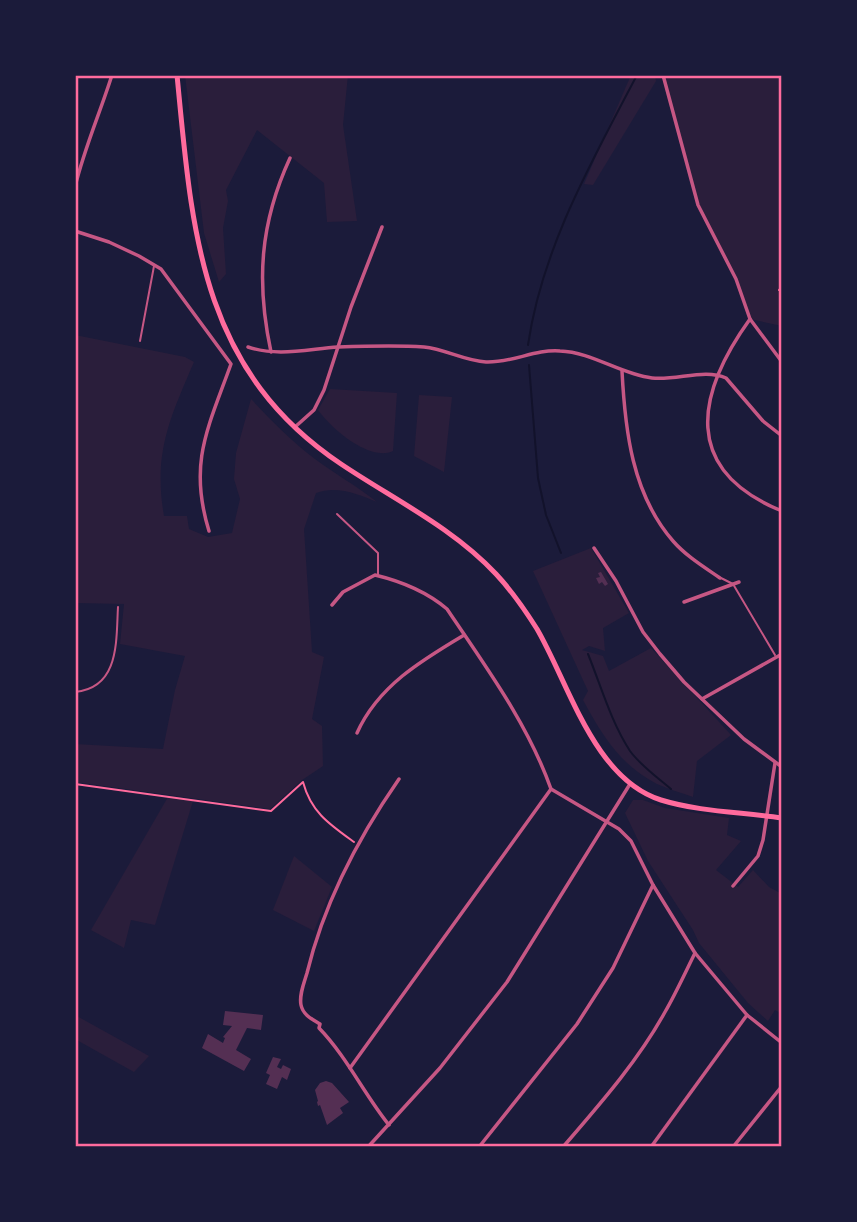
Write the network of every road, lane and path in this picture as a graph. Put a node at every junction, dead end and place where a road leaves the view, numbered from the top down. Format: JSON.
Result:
{"nodes":[{"id":1,"x":112,"y":75,"type":"edge"},
{"id":2,"x":177,"y":75,"type":"edge"},
{"id":3,"x":663,"y":75,"type":"edge"},
{"id":4,"x":290,"y":158,"type":"dead end"},
{"id":5,"x":75,"y":187,"type":"edge"},
{"id":6,"x":382,"y":228,"type":"dead end"},
{"id":7,"x":75,"y":231,"type":"edge"},
{"id":8,"x":154,"y":265,"type":"junction"},
{"id":9,"x":750,"y":319,"type":"junction"},
{"id":10,"x":140,"y":341,"type":"dead end"},
{"id":11,"x":248,"y":347,"type":"dead end"},
{"id":12,"x":338,"y":347,"type":"junction"},
{"id":13,"x":271,"y":352,"type":"junction"},
{"id":14,"x":782,"y":362,"type":"edge"},
{"id":15,"x":622,"y":371,"type":"junction"},
{"id":16,"x":718,"y":374,"type":"junction"},
{"id":17,"x":295,"y":427,"type":"junction"},
{"id":18,"x":782,"y":436,"type":"edge"},
{"id":19,"x":782,"y":511,"type":"edge"},
{"id":20,"x":337,"y":514,"type":"dead end"},
{"id":21,"x":209,"y":531,"type":"dead end"},
{"id":22,"x":594,"y":548,"type":"dead end"},
{"id":23,"x":378,"y":576,"type":"junction"},
{"id":24,"x":720,"y":578,"type":"joint"},
{"id":25,"x":739,"y":582,"type":"dead end"},
{"id":26,"x":733,"y":584,"type":"junction"},
{"id":27,"x":684,"y":602,"type":"dead end"},
{"id":28,"x":332,"y":605,"type":"dead end"},
{"id":29,"x":118,"y":607,"type":"dead end"},
{"id":30,"x":464,"y":635,"type":"junction"},
{"id":31,"x":782,"y":654,"type":"edge"},
{"id":32,"x":776,"y":657,"type":"junction"},
{"id":33,"x":75,"y":692,"type":"edge"},
{"id":34,"x":702,"y":699,"type":"junction"},
{"id":35,"x":357,"y":733,"type":"dead end"},
{"id":36,"x":775,"y":763,"type":"junction"},
{"id":37,"x":782,"y":767,"type":"edge"},
{"id":38,"x":399,"y":779,"type":"dead end"},
{"id":39,"x":75,"y":783,"type":"edge"},
{"id":40,"x":630,"y":784,"type":"junction"},
{"id":41,"x":551,"y":789,"type":"junction"},
{"id":42,"x":767,"y":816,"type":"junction"},
{"id":43,"x":782,"y":818,"type":"edge"},
{"id":44,"x":606,"y":821,"type":"junction"},
{"id":45,"x":358,"y":844,"type":"junction"},
{"id":46,"x":653,"y":884,"type":"junction"},
{"id":47,"x":733,"y":886,"type":"dead end"},
{"id":48,"x":695,"y":953,"type":"junction"},
{"id":49,"x":747,"y":1015,"type":"junction"},
{"id":50,"x":782,"y":1043,"type":"edge"},
{"id":51,"x":350,"y":1068,"type":"junction"},
{"id":52,"x":782,"y":1086,"type":"edge"},
{"id":53,"x":389,"y":1125,"type":"junction"},
{"id":54,"x":368,"y":1147,"type":"edge"},
{"id":55,"x":479,"y":1147,"type":"edge"},
{"id":56,"x":564,"y":1147,"type":"edge"},
{"id":57,"x":651,"y":1147,"type":"edge"},
{"id":58,"x":733,"y":1147,"type":"edge"}],
"edges":[{"from":1,"to":5,"type":"street"},
{"from":2,"to":17,"type":"main road"},
{"from":3,"to":9,"type":"street"},
{"from":4,"to":13,"type":"street"},
{"from":6,"to":12,"type":"street"},
{"from":7,"to":8,"type":"street"},
{"from":8,"to":10,"type":"lane"},
{"from":8,"to":21,"type":"street"},
{"from":9,"to":14,"type":"street"},
{"from":9,"to":16,"type":"street"},
{"from":11,"to":13,"type":"street"},
{"from":12,"to":13,"type":"street"},
{"from":12,"to":15,"type":"street"},
{"from":12,"to":17,"type":"street"},
{"from":15,"to":16,"type":"street"},
{"from":15,"to":24,"type":"street"},
{"from":16,"to":18,"type":"street"},
{"from":16,"to":19,"type":"street"},
{"from":17,"to":40,"type":"main road"},
{"from":20,"to":23,"type":"lane"},
{"from":22,"to":34,"type":"street"},
{"from":23,"to":28,"type":"street"},
{"from":23,"to":30,"type":"street"},
{"from":24,"to":26,"type":"lane"},
{"from":25,"to":26,"type":"street"},
{"from":26,"to":27,"type":"street"},
{"from":26,"to":32,"type":"lane"},
{"from":29,"to":33,"type":"lane"},
{"from":30,"to":35,"type":"street"},
{"from":30,"to":41,"type":"street"},
{"from":31,"to":32,"type":"street"},
{"from":32,"to":34,"type":"street"},
{"from":34,"to":36,"type":"street"},
{"from":36,"to":37,"type":"street"},
{"from":36,"to":42,"type":"street"},
{"from":38,"to":45,"type":"street"},
{"from":39,"to":45,"type":"path"},
{"from":40,"to":42,"type":"main road"},
{"from":40,"to":44,"type":"street"},
{"from":41,"to":44,"type":"street"},
{"from":41,"to":51,"type":"street"},
{"from":42,"to":43,"type":"main road"},
{"from":42,"to":47,"type":"street"},
{"from":44,"to":46,"type":"street"},
{"from":44,"to":53,"type":"street"},
{"from":45,"to":51,"type":"street"},
{"from":46,"to":48,"type":"street"},
{"from":46,"to":55,"type":"street"},
{"from":48,"to":49,"type":"street"},
{"from":48,"to":56,"type":"street"},
{"from":49,"to":50,"type":"street"},
{"from":49,"to":57,"type":"street"},
{"from":51,"to":53,"type":"street"},
{"from":52,"to":58,"type":"street"},
{"from":53,"to":54,"type":"street"}]}
